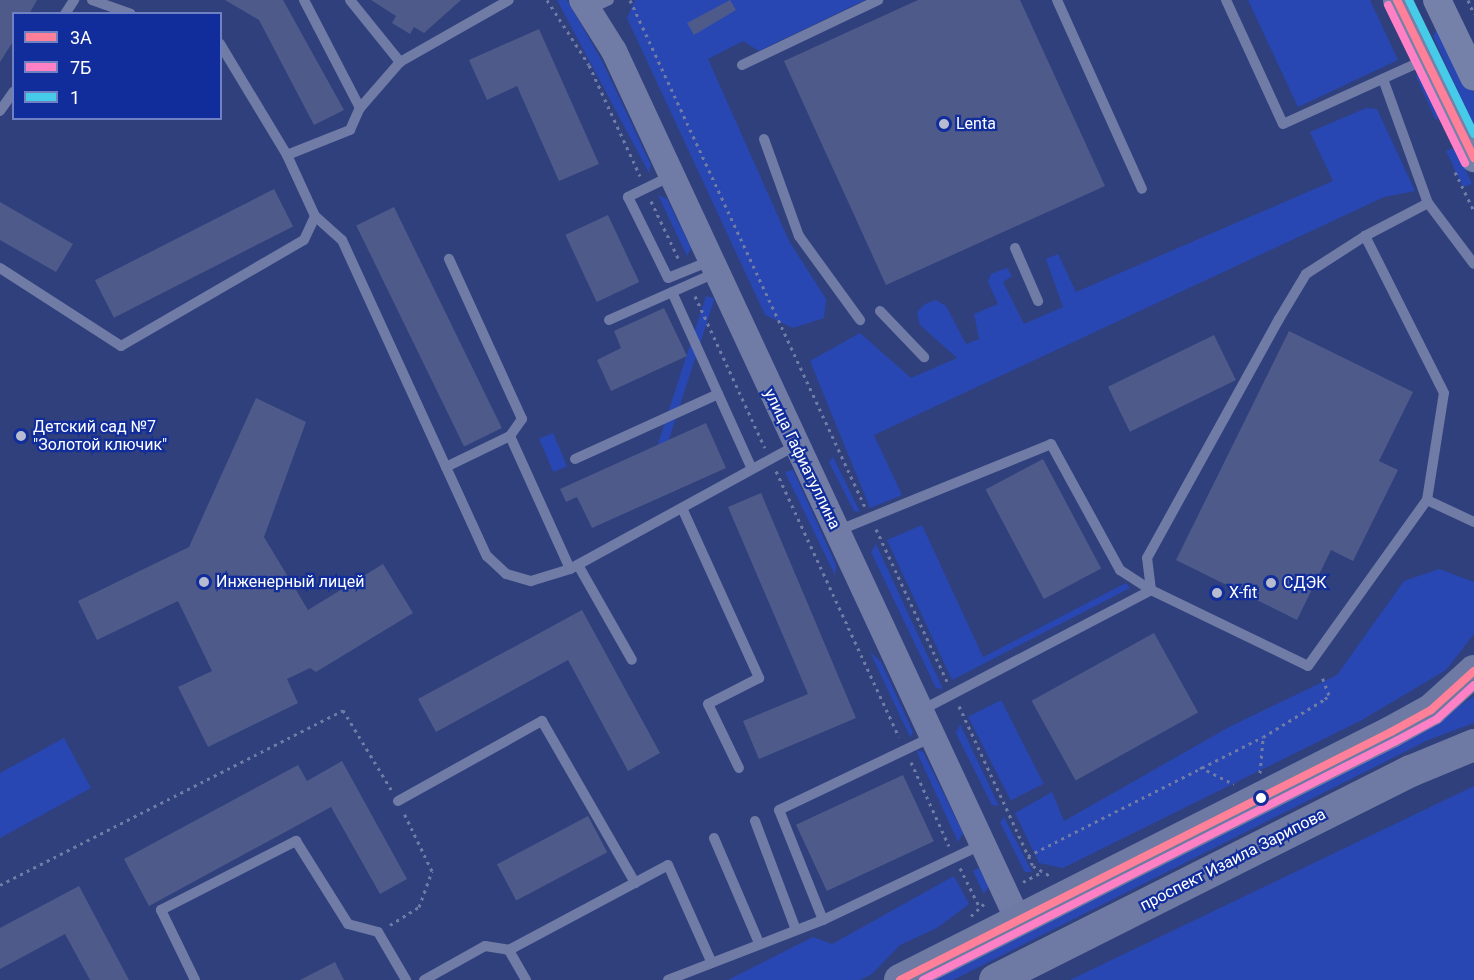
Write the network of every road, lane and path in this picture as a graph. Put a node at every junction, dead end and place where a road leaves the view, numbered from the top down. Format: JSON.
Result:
{"nodes":[{"id":1,"x":92,"y":0,"type":"edge"},
{"id":2,"x":304,"y":0,"type":"edge"},
{"id":3,"x":350,"y":0,"type":"edge"},
{"id":4,"x":509,"y":0,"type":"edge"},
{"id":5,"x":630,"y":0,"type":"edge"},
{"id":6,"x":878,"y":0,"type":"edge"},
{"id":7,"x":1057,"y":0,"type":"edge"},
{"id":8,"x":1226,"y":0,"type":"edge"},
{"id":9,"x":1396,"y":0,"type":"edge"},
{"id":10,"x":593,"y":3,"type":"edge"},
{"id":11,"x":1449,"y":4,"type":"edge"},
{"id":12,"x":125,"y":12,"type":"edge"},
{"id":13,"x":1474,"y":14,"type":"edge"},
{"id":14,"x":1409,"y":27,"type":"junction"},
{"id":15,"x":222,"y":47,"type":"edge"},
{"id":16,"x":1424,"y":60,"type":"junction"},
{"id":17,"x":400,"y":62,"type":"junction"},
{"id":18,"x":742,"y":65,"type":"dead end"},
{"id":19,"x":1474,"y":77,"type":"edge"},
{"id":20,"x":1383,"y":79,"type":"junction"},
{"id":21,"x":12,"y":94,"type":"edge"},
{"id":22,"x":360,"y":108,"type":"junction"},
{"id":23,"x":0,"y":111,"type":"edge"},
{"id":24,"x":764,"y":139,"type":"dead end"},
{"id":25,"x":286,"y":155,"type":"junction"},
{"id":26,"x":1474,"y":158,"type":"edge"},
{"id":27,"x":671,"y":176,"type":"junction"},
{"id":28,"x":1142,"y":189,"type":"dead end"},
{"id":29,"x":1469,"y":200,"type":"dead end"},
{"id":30,"x":1428,"y":203,"type":"junction"},
{"id":31,"x":1474,"y":211,"type":"edge"},
{"id":32,"x":315,"y":216,"type":"junction"},
{"id":33,"x":1365,"y":236,"type":"junction"},
{"id":34,"x":1015,"y":248,"type":"dead end"},
{"id":35,"x":448,"y":259,"type":"dead end"},
{"id":36,"x":1474,"y":264,"type":"edge"},
{"id":37,"x":713,"y":267,"type":"junction"},
{"id":38,"x":0,"y":268,"type":"edge"},
{"id":39,"x":672,"y":292,"type":"junction"},
{"id":40,"x":1038,"y":301,"type":"dead end"},
{"id":41,"x":880,"y":311,"type":"dead end"},
{"id":42,"x":609,"y":320,"type":"dead end"},
{"id":43,"x":860,"y":320,"type":"dead end"},
{"id":44,"x":924,"y":357,"type":"dead end"},
{"id":45,"x":718,"y":394,"type":"junction"},
{"id":46,"x":510,"y":436,"type":"junction"},
{"id":47,"x":798,"y":444,"type":"junction"},
{"id":48,"x":575,"y":459,"type":"dead end"},
{"id":49,"x":446,"y":467,"type":"junction"},
{"id":50,"x":752,"y":470,"type":"junction"},
{"id":51,"x":1427,"y":500,"type":"junction"},
{"id":52,"x":682,"y":508,"type":"junction"},
{"id":53,"x":870,"y":518,"type":"junction"},
{"id":54,"x":1474,"y":522,"type":"edge"},
{"id":55,"x":837,"y":531,"type":"junction"},
{"id":56,"x":574,"y":567,"type":"junction"},
{"id":57,"x":1151,"y":590,"type":"junction"},
{"id":58,"x":632,"y":660,"type":"dead end"},
{"id":59,"x":1474,"y":671,"type":"edge"},
{"id":60,"x":1321,"y":674,"type":"dead end"},
{"id":61,"x":954,"y":694,"type":"junction"},
{"id":62,"x":920,"y":711,"type":"junction"},
{"id":63,"x":932,"y":737,"type":"junction"},
{"id":64,"x":1263,"y":737,"type":"junction"},
{"id":65,"x":1474,"y":745,"type":"edge"},
{"id":66,"x":1200,"y":767,"type":"junction"},
{"id":67,"x":739,"y":768,"type":"dead end"},
{"id":68,"x":1260,"y":774,"type":"dead end"},
{"id":69,"x":1238,"y":786,"type":"dead end"},
{"id":70,"x":398,"y":801,"type":"junction"},
{"id":71,"x":755,"y":821,"type":"dead end"},
{"id":72,"x":714,"y":838,"type":"dead end"},
{"id":73,"x":983,"y":844,"type":"junction"},
{"id":74,"x":1028,"y":856,"type":"junction"},
{"id":75,"x":1040,"y":873,"type":"dead end"},
{"id":76,"x":635,"y":883,"type":"junction"},
{"id":77,"x":0,"y":885,"type":"edge"},
{"id":78,"x":823,"y":920,"type":"junction"},
{"id":79,"x":1018,"y":920,"type":"junction"},
{"id":80,"x":796,"y":930,"type":"junction"},
{"id":81,"x":378,"y":932,"type":"junction"},
{"id":82,"x":759,"y":943,"type":"junction"},
{"id":83,"x":509,"y":950,"type":"junction"},
{"id":84,"x":711,"y":961,"type":"junction"},
{"id":85,"x":195,"y":980,"type":"edge"},
{"id":86,"x":406,"y":980,"type":"edge"},
{"id":87,"x":424,"y":980,"type":"edge"},
{"id":88,"x":526,"y":980,"type":"edge"},
{"id":89,"x":668,"y":980,"type":"edge"},
{"id":90,"x":900,"y":980,"type":"edge"},
{"id":91,"x":995,"y":980,"type":"edge"}],
"edges":[{"from":1,"to":12,"type":"lane"},
{"from":2,"to":22,"type":"lane"},
{"from":3,"to":17,"type":"lane"},
{"from":4,"to":17,"type":"lane"},
{"from":5,"to":53,"type":"path"},
{"from":6,"to":18,"type":"lane"},
{"from":7,"to":28,"type":"lane"},
{"from":8,"to":20,"type":"lane"},
{"from":9,"to":14,"type":"main road"},
{"from":10,"to":27,"type":"street","name":"улица Гафиатуллина"},
{"from":11,"to":13,"type":"path"},
{"from":11,"to":14,"type":"main road"},
{"from":11,"to":19,"type":"main road"},
{"from":14,"to":16,"type":"main road"},
{"from":15,"to":25,"type":"lane"},
{"from":16,"to":20,"type":"lane"},
{"from":16,"to":26,"type":"main road"},
{"from":17,"to":22,"type":"lane"},
{"from":20,"to":30,"type":"lane"},
{"from":21,"to":23,"type":"lane"},
{"from":22,"to":25,"type":"lane"},
{"from":24,"to":43,"type":"lane"},
{"from":25,"to":32,"type":"lane"},
{"from":27,"to":37,"type":"street","name":"улица Гафиатуллина"},
{"from":27,"to":37,"type":"lane"},
{"from":29,"to":31,"type":"path"},
{"from":30,"to":33,"type":"lane"},
{"from":30,"to":36,"type":"lane"},
{"from":32,"to":38,"type":"lane"},
{"from":32,"to":49,"type":"lane"},
{"from":33,"to":51,"type":"lane"},
{"from":33,"to":57,"type":"lane"},
{"from":34,"to":40,"type":"lane"},
{"from":35,"to":46,"type":"lane"},
{"from":37,"to":39,"type":"lane"},
{"from":37,"to":47,"type":"street","name":"улица Гафиатуллина"},
{"from":39,"to":42,"type":"lane"},
{"from":39,"to":45,"type":"lane"},
{"from":41,"to":44,"type":"lane"},
{"from":45,"to":48,"type":"lane"},
{"from":45,"to":50,"type":"lane"},
{"from":46,"to":49,"type":"lane"},
{"from":46,"to":56,"type":"lane"},
{"from":47,"to":50,"type":"lane"},
{"from":47,"to":55,"type":"street","name":"улица Гафиатуллина"},
{"from":49,"to":56,"type":"lane"},
{"from":50,"to":52,"type":"lane"},
{"from":51,"to":54,"type":"lane"},
{"from":51,"to":57,"type":"lane"},
{"from":52,"to":56,"type":"lane"},
{"from":52,"to":67,"type":"lane"},
{"from":53,"to":55,"type":"lane"},
{"from":53,"to":57,"type":"lane"},
{"from":53,"to":61,"type":"path"},
{"from":55,"to":62,"type":"street","name":"улица Гафиатуллина"},
{"from":56,"to":58,"type":"lane"},
{"from":57,"to":61,"type":"lane"},
{"from":59,"to":79,"type":"main road"},
{"from":60,"to":64,"type":"path"},
{"from":61,"to":62,"type":"lane"},
{"from":61,"to":74,"type":"path"},
{"from":62,"to":63,"type":"street","name":"улица Гафиатуллина"},
{"from":63,"to":73,"type":"street","name":"улица Гафиатуллина"},
{"from":63,"to":78,"type":"lane"},
{"from":64,"to":66,"type":"path"},
{"from":64,"to":68,"type":"path"},
{"from":65,"to":91,"type":"main road","name":"проспект Изаила Зарипова"},
{"from":66,"to":69,"type":"path"},
{"from":66,"to":74,"type":"path"},
{"from":70,"to":76,"type":"lane"},
{"from":70,"to":77,"type":"path"},
{"from":70,"to":81,"type":"path"},
{"from":71,"to":80,"type":"lane"},
{"from":72,"to":82,"type":"lane"},
{"from":73,"to":78,"type":"lane"},
{"from":73,"to":79,"type":"street","name":"улица Гафиатуллина"},
{"from":74,"to":75,"type":"path"},
{"from":76,"to":83,"type":"lane"},
{"from":76,"to":84,"type":"lane"},
{"from":78,"to":80,"type":"lane"},
{"from":79,"to":90,"type":"main road"},
{"from":80,"to":82,"type":"lane"},
{"from":81,"to":85,"type":"lane"},
{"from":81,"to":86,"type":"lane"},
{"from":82,"to":84,"type":"lane"},
{"from":83,"to":87,"type":"lane"},
{"from":83,"to":88,"type":"lane"},
{"from":84,"to":89,"type":"lane"}]}
